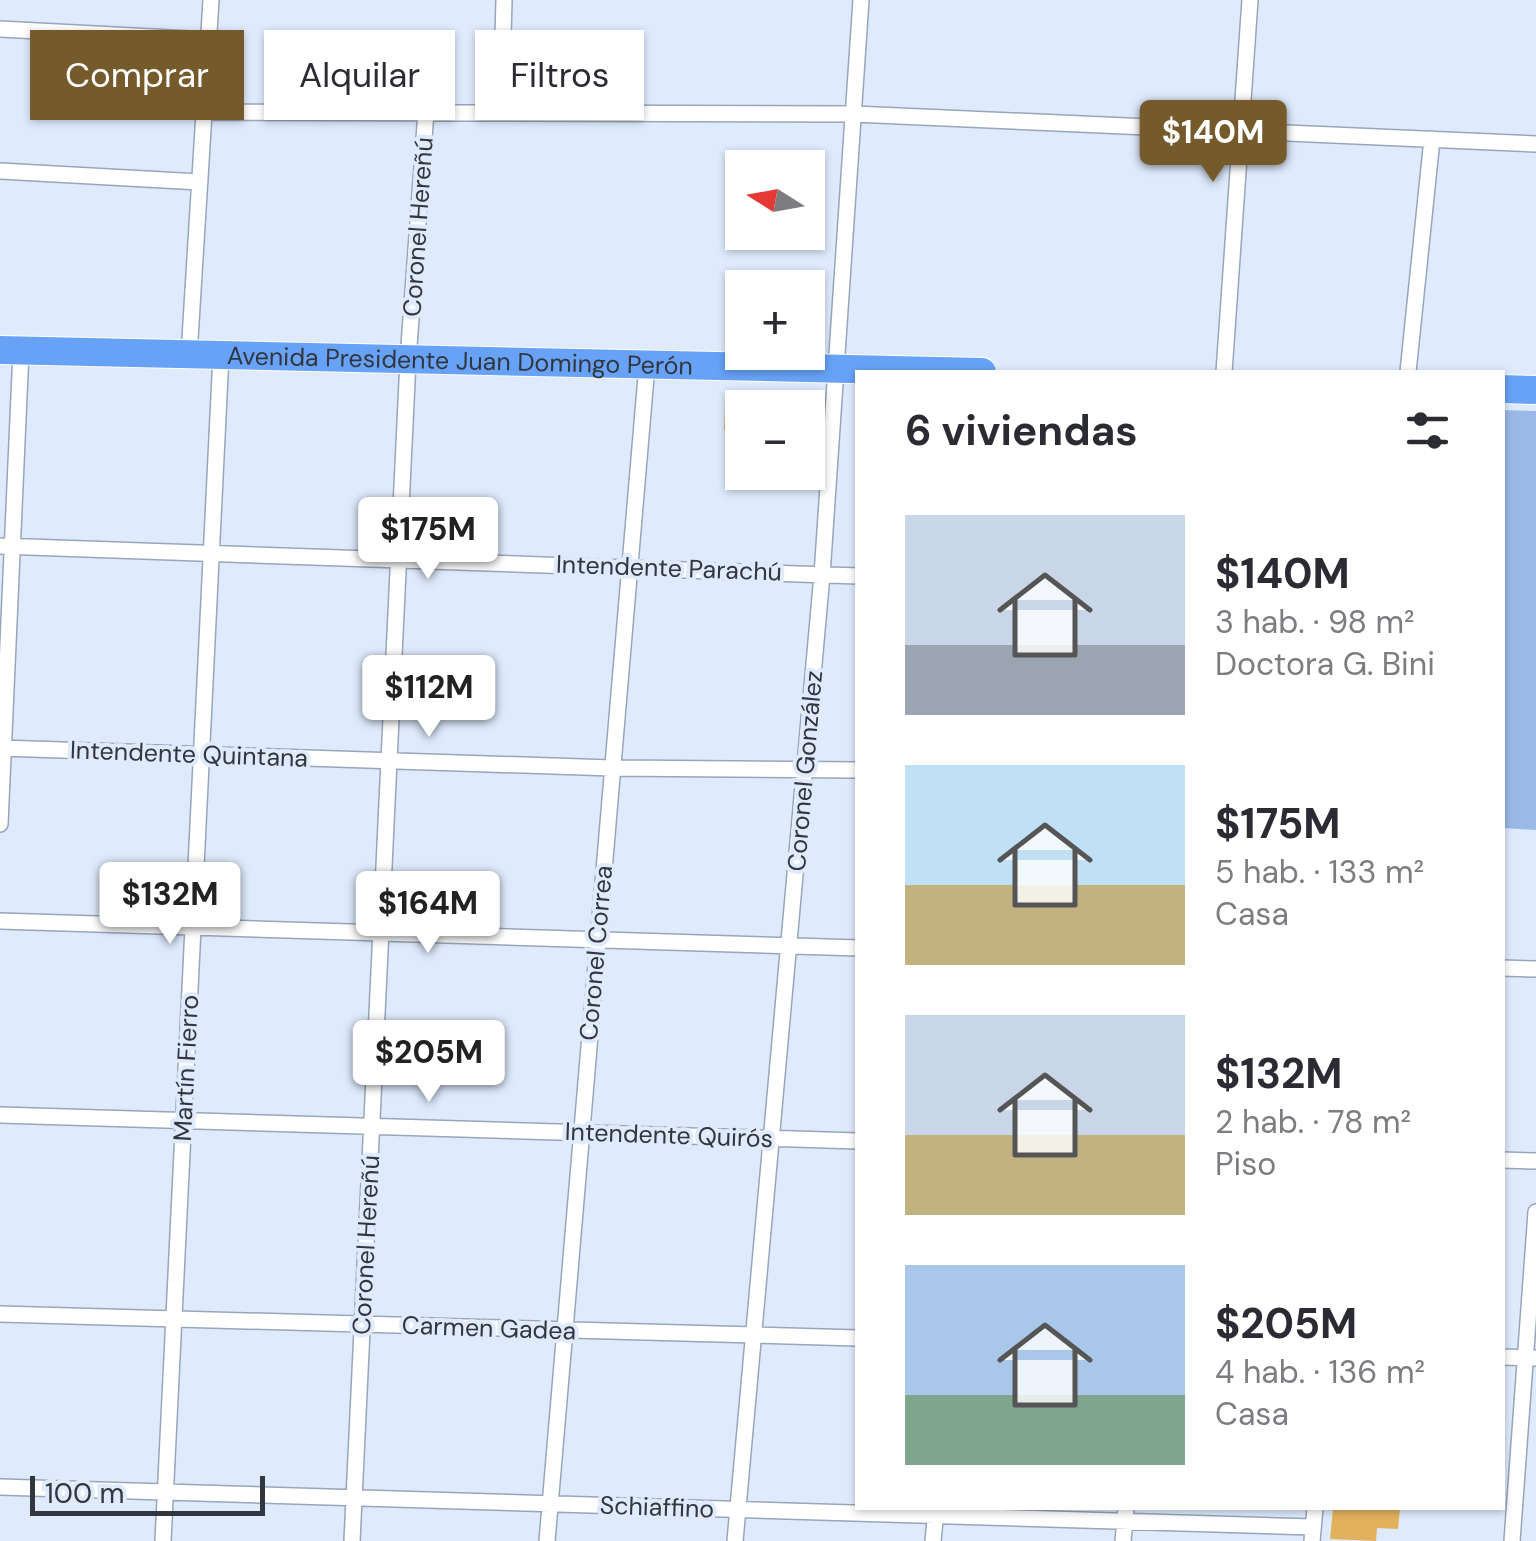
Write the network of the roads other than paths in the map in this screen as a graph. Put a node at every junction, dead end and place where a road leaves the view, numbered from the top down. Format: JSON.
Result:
{"nodes":[{"id":1,"x":211,"y":0,"type":"edge"},
{"id":2,"x":504,"y":0,"type":"edge"},
{"id":3,"x":862,"y":0,"type":"edge"},
{"id":4,"x":1250,"y":0,"type":"edge"},
{"id":5,"x":0,"y":29,"type":"edge"},
{"id":6,"x":210,"y":30,"type":"edge"},
{"id":7,"x":503,"y":30,"type":"edge"},
{"id":8,"x":30,"y":31,"type":"edge"},
{"id":9,"x":644,"y":112,"type":"edge"},
{"id":10,"x":854,"y":114,"type":"junction"},
{"id":11,"x":204,"y":120,"type":"edge"},
{"id":12,"x":425,"y":120,"type":"edge"},
{"id":13,"x":1239,"y":130,"type":"junction"},
{"id":14,"x":1432,"y":139,"type":"junction"},
{"id":15,"x":1536,"y":144,"type":"edge"},
{"id":16,"x":0,"y":171,"type":"edge"},
{"id":17,"x":200,"y":182,"type":"junction"},
{"id":18,"x":10,"y":351,"type":"edge"},
{"id":19,"x":189,"y":355,"type":"junction"},
{"id":20,"x":221,"y":355,"type":"junction"},
{"id":21,"x":408,"y":360,"type":"junction"},
{"id":22,"x":647,"y":365,"type":"junction"},
{"id":23,"x":834,"y":370,"type":"junction"},
{"id":24,"x":855,"y":370,"type":"edge"},
{"id":25,"x":1224,"y":370,"type":"edge"},
{"id":26,"x":1408,"y":370,"type":"edge"},
{"id":27,"x":1505,"y":390,"type":"edge"},
{"id":28,"x":1536,"y":390,"type":"edge"},
{"id":29,"x":6,"y":546,"type":"edge"},
{"id":30,"x":211,"y":553,"type":"junction"},
{"id":31,"x":399,"y":559,"type":"junction"},
{"id":32,"x":632,"y":566,"type":"junction"},
{"id":33,"x":822,"y":575,"type":"junction"},
{"id":34,"x":855,"y":576,"type":"edge"},
{"id":35,"x":2,"y":748,"type":"edge"},
{"id":36,"x":202,"y":755,"type":"junction"},
{"id":37,"x":389,"y":761,"type":"junction"},
{"id":38,"x":612,"y":768,"type":"junction"},
{"id":39,"x":805,"y":770,"type":"junction"},
{"id":40,"x":855,"y":770,"type":"edge"},
{"id":41,"x":0,"y":824,"type":"edge"},
{"id":42,"x":0,"y":920,"type":"edge"},
{"id":43,"x":193,"y":927,"type":"junction"},
{"id":44,"x":381,"y":932,"type":"junction"},
{"id":45,"x":598,"y":939,"type":"junction"},
{"id":46,"x":789,"y":947,"type":"junction"},
{"id":47,"x":855,"y":948,"type":"edge"},
{"id":48,"x":1505,"y":968,"type":"edge"},
{"id":49,"x":1536,"y":969,"type":"edge"},
{"id":50,"x":0,"y":1115,"type":"edge"},
{"id":51,"x":184,"y":1121,"type":"junction"},
{"id":52,"x":372,"y":1126,"type":"junction"},
{"id":53,"x":580,"y":1132,"type":"junction"},
{"id":54,"x":772,"y":1138,"type":"junction"},
{"id":55,"x":855,"y":1141,"type":"edge"},
{"id":56,"x":1505,"y":1160,"type":"edge"},
{"id":57,"x":1536,"y":1161,"type":"edge"},
{"id":58,"x":1536,"y":1212,"type":"edge"},
{"id":59,"x":0,"y":1314,"type":"edge"},
{"id":60,"x":174,"y":1318,"type":"junction"},
{"id":61,"x":362,"y":1324,"type":"junction"},
{"id":62,"x":566,"y":1330,"type":"junction"},
{"id":63,"x":753,"y":1336,"type":"junction"},
{"id":64,"x":855,"y":1338,"type":"edge"},
{"id":65,"x":1505,"y":1357,"type":"edge"},
{"id":66,"x":1531,"y":1358,"type":"edge"},
{"id":67,"x":0,"y":1487,"type":"edge"},
{"id":68,"x":166,"y":1492,"type":"junction"},
{"id":69,"x":354,"y":1498,"type":"junction"},
{"id":70,"x":550,"y":1504,"type":"junction"},
{"id":71,"x":738,"y":1510,"type":"junction"},
{"id":72,"x":936,"y":1512,"type":"edge"},
{"id":73,"x":1126,"y":1515,"type":"edge"},
{"id":74,"x":1313,"y":1534,"type":"edge"},
{"id":75,"x":163,"y":1541,"type":"edge"},
{"id":76,"x":352,"y":1541,"type":"edge"},
{"id":77,"x":546,"y":1541,"type":"edge"},
{"id":78,"x":735,"y":1541,"type":"edge"},
{"id":79,"x":934,"y":1541,"type":"edge"},
{"id":80,"x":1124,"y":1541,"type":"edge"},
{"id":81,"x":1512,"y":1541,"type":"edge"}],
"edges":[{"from":1,"to":6,"type":"street"},
{"from":2,"to":7,"type":"street"},
{"from":3,"to":10,"type":"street","name":"Coronel González"},
{"from":4,"to":13,"type":"street"},
{"from":5,"to":8,"type":"street"},
{"from":9,"to":10,"type":"street"},
{"from":10,"to":13,"type":"street"},
{"from":10,"to":23,"type":"street","name":"Coronel González"},
{"from":11,"to":17,"type":"street"},
{"from":12,"to":21,"type":"street","name":"Coronel Hereñú"},
{"from":13,"to":14,"type":"street"},
{"from":13,"to":25,"type":"street"},
{"from":14,"to":15,"type":"street"},
{"from":14,"to":26,"type":"street"},
{"from":16,"to":17,"type":"street"},
{"from":17,"to":19,"type":"street"},
{"from":18,"to":19,"type":"highway","name":"Avenida Presidente Juan Domingo Perón"},
{"from":18,"to":29,"type":"street"},
{"from":19,"to":20,"type":"highway","name":"Avenida Presidente Juan Domingo Perón"},
{"from":20,"to":21,"type":"highway","name":"Avenida Presidente Juan Domingo Perón"},
{"from":20,"to":30,"type":"street","name":"Martín Fierro"},
{"from":21,"to":22,"type":"highway","name":"Avenida Presidente Juan Domingo Perón"},
{"from":21,"to":31,"type":"street","name":"Coronel Hereñú"},
{"from":22,"to":23,"type":"highway","name":"Avenida Presidente Juan Domingo Perón"},
{"from":22,"to":32,"type":"street","name":"Coronel Correa"},
{"from":23,"to":24,"type":"highway","name":"Avenida Presidente Juan Domingo Perón"},
{"from":23,"to":33,"type":"street","name":"Coronel González"},
{"from":27,"to":28,"type":"highway"},
{"from":29,"to":30,"type":"street","name":"Intendente Parachú"},
{"from":29,"to":35,"type":"street"},
{"from":30,"to":31,"type":"street","name":"Intendente Parachú"},
{"from":30,"to":36,"type":"street","name":"Martín Fierro"},
{"from":31,"to":32,"type":"street","name":"Intendente Parachú"},
{"from":31,"to":37,"type":"street","name":"Coronel Hereñú"},
{"from":32,"to":33,"type":"street","name":"Intendente Parachú"},
{"from":32,"to":38,"type":"street","name":"Coronel Correa"},
{"from":33,"to":34,"type":"street","name":"Intendente Parachú"},
{"from":33,"to":39,"type":"street","name":"Coronel González"},
{"from":35,"to":36,"type":"street","name":"Intendente Quintana"},
{"from":35,"to":41,"type":"street"},
{"from":36,"to":37,"type":"street","name":"Intendente Quintana"},
{"from":36,"to":43,"type":"street","name":"Martín Fierro"},
{"from":37,"to":38,"type":"street","name":"Intendente Quintana"},
{"from":37,"to":44,"type":"street","name":"Coronel Hereñú"},
{"from":38,"to":39,"type":"street","name":"Intendente Quintana"},
{"from":38,"to":45,"type":"street","name":"Coronel Correa"},
{"from":39,"to":40,"type":"street","name":"Intendente Quintana"},
{"from":39,"to":46,"type":"street","name":"Coronel González"},
{"from":42,"to":43,"type":"street"},
{"from":43,"to":44,"type":"street"},
{"from":43,"to":51,"type":"street","name":"Martín Fierro"},
{"from":44,"to":45,"type":"street"},
{"from":44,"to":52,"type":"street","name":"Coronel Hereñú"},
{"from":45,"to":46,"type":"street"},
{"from":45,"to":53,"type":"street","name":"Coronel Correa"},
{"from":46,"to":47,"type":"street"},
{"from":46,"to":54,"type":"street","name":"Coronel González"},
{"from":48,"to":49,"type":"street"},
{"from":50,"to":51,"type":"street","name":"Intendente Quirós"},
{"from":51,"to":52,"type":"street","name":"Intendente Quirós"},
{"from":51,"to":60,"type":"street","name":"Martín Fierro"},
{"from":52,"to":53,"type":"street","name":"Intendente Quirós"},
{"from":52,"to":61,"type":"street","name":"Coronel Hereñú"},
{"from":53,"to":54,"type":"street","name":"Intendente Quirós"},
{"from":53,"to":62,"type":"street","name":"Coronel Correa"},
{"from":54,"to":55,"type":"street","name":"Intendente Quirós"},
{"from":54,"to":63,"type":"street","name":"Coronel González"},
{"from":56,"to":57,"type":"street"},
{"from":58,"to":66,"type":"street"},
{"from":59,"to":60,"type":"street","name":"Carmen Gadea"},
{"from":60,"to":61,"type":"street","name":"Carmen Gadea"},
{"from":60,"to":68,"type":"street","name":"Martín Fierro"},
{"from":61,"to":62,"type":"street","name":"Carmen Gadea"},
{"from":61,"to":69,"type":"street","name":"Coronel Hereñú"},
{"from":62,"to":63,"type":"street","name":"Carmen Gadea"},
{"from":62,"to":70,"type":"street","name":"Coronel Correa"},
{"from":63,"to":64,"type":"street","name":"Carmen Gadea"},
{"from":63,"to":71,"type":"street","name":"Coronel González"},
{"from":65,"to":66,"type":"street"},
{"from":66,"to":81,"type":"street"},
{"from":67,"to":68,"type":"street","name":"Schiaffino"},
{"from":68,"to":69,"type":"street","name":"Schiaffino"},
{"from":68,"to":75,"type":"street","name":"Martín Fierro"},
{"from":69,"to":70,"type":"street","name":"Schiaffino"},
{"from":69,"to":76,"type":"street","name":"Coronel Hereñú"},
{"from":70,"to":71,"type":"street","name":"Schiaffino"},
{"from":70,"to":77,"type":"street","name":"Coronel Correa"},
{"from":71,"to":72,"type":"street","name":"Schiaffino"},
{"from":71,"to":78,"type":"street","name":"Coronel González"},
{"from":72,"to":73,"type":"street","name":"Schiaffino"},
{"from":72,"to":79,"type":"street"},
{"from":73,"to":74,"type":"street","name":"Schiaffino"},
{"from":73,"to":80,"type":"street"}]}
